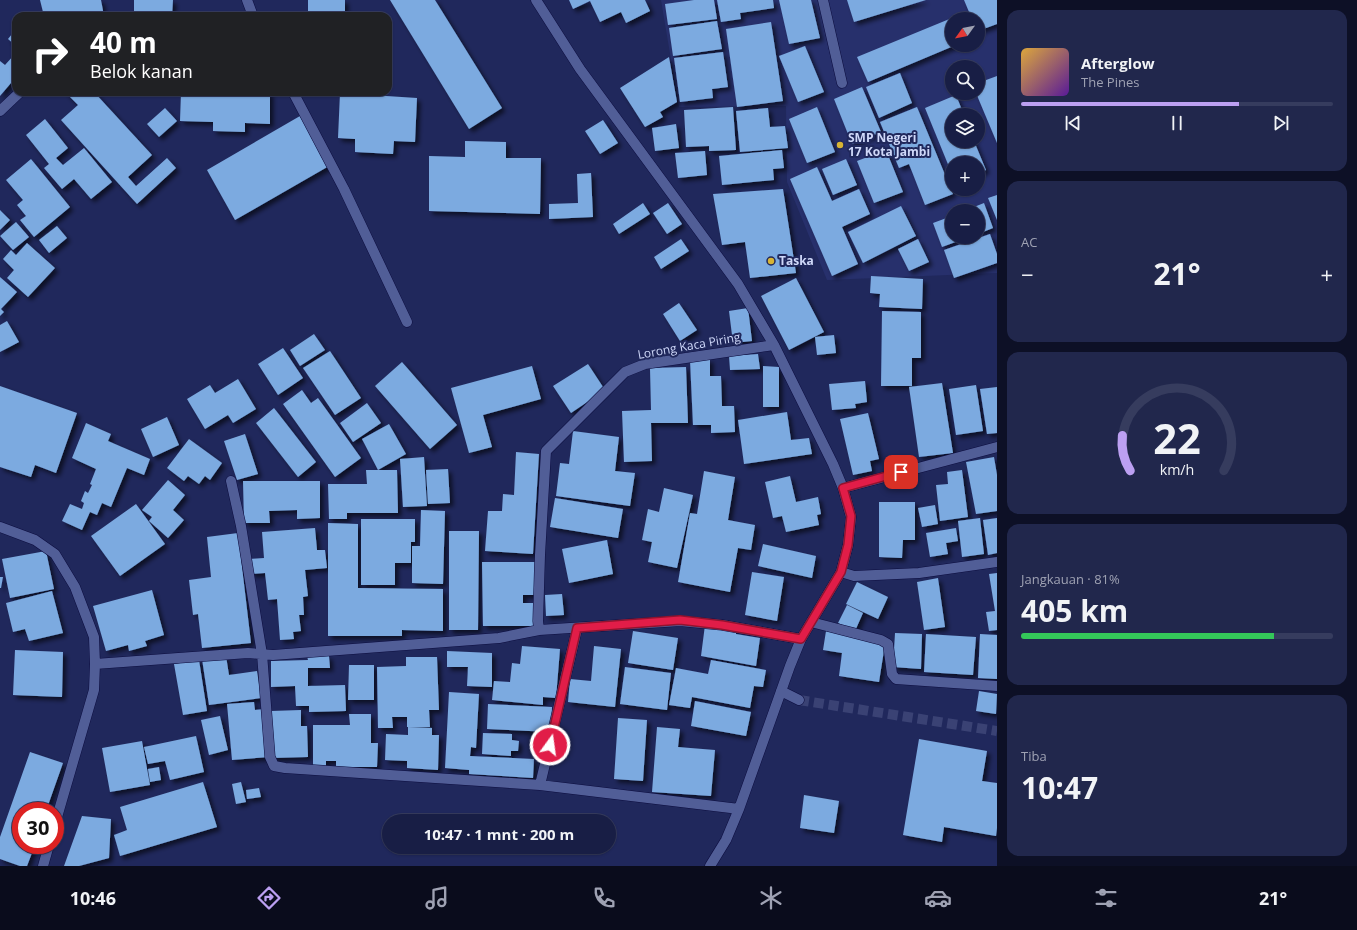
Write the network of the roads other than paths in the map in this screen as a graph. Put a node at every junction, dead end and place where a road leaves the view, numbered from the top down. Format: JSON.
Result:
{"nodes":[{"id":1,"x":247,"y":0,"type":"edge"},
{"id":2,"x":536,"y":0,"type":"edge"},
{"id":3,"x":823,"y":0,"type":"edge"},
{"id":4,"x":252,"y":12,"type":"edge"},
{"id":5,"x":842,"y":83,"type":"dead end"},
{"id":6,"x":16,"y":96,"type":"edge"},
{"id":7,"x":295,"y":96,"type":"edge"},
{"id":8,"x":0,"y":111,"type":"edge"},
{"id":9,"x":407,"y":322,"type":"dead end"},
{"id":10,"x":774,"y":346,"type":"junction"},
{"id":11,"x":997,"y":447,"type":"edge"},
{"id":12,"x":231,"y":481,"type":"dead end"},
{"id":13,"x":843,"y":488,"type":"junction"},
{"id":14,"x":0,"y":527,"type":"edge"},
{"id":15,"x":997,"y":562,"type":"edge"},
{"id":16,"x":841,"y":572,"type":"junction"},
{"id":17,"x":811,"y":622,"type":"junction"},
{"id":18,"x":577,"y":628,"type":"junction"},
{"id":19,"x":540,"y":630,"type":"junction"},
{"id":20,"x":801,"y":639,"type":"junction"},
{"id":21,"x":262,"y":654,"type":"junction"},
{"id":22,"x":95,"y":664,"type":"junction"},
{"id":23,"x":997,"y":686,"type":"edge"},
{"id":24,"x":781,"y":691,"type":"junction"},
{"id":25,"x":799,"y":700,"type":"tunnel mouth"},
{"id":26,"x":540,"y":785,"type":"junction"},
{"id":27,"x":61,"y":802,"type":"edge"},
{"id":28,"x":739,"y":809,"type":"junction"},
{"id":29,"x":46,"y":854,"type":"edge"},
{"id":30,"x":43,"y":866,"type":"edge"},
{"id":31,"x":710,"y":866,"type":"edge"}],
"edges":[{"from":1,"to":4,"type":"street"},
{"from":2,"to":10,"type":"street"},
{"from":3,"to":5,"type":"street"},
{"from":6,"to":8,"type":"street"},
{"from":7,"to":9,"type":"street"},
{"from":10,"to":13,"type":"street"},
{"from":10,"to":19,"type":"street","name":"Lorong Kaca Piring"},
{"from":11,"to":13,"type":"street"},
{"from":12,"to":21,"type":"street"},
{"from":13,"to":16,"type":"street"},
{"from":14,"to":22,"type":"street"},
{"from":15,"to":16,"type":"street"},
{"from":16,"to":17,"type":"street"},
{"from":17,"to":20,"type":"street"},
{"from":17,"to":23,"type":"street"},
{"from":18,"to":19,"type":"street"},
{"from":18,"to":20,"type":"street"},
{"from":18,"to":26,"type":"street"},
{"from":19,"to":21,"type":"street"},
{"from":20,"to":24,"type":"street"},
{"from":21,"to":22,"type":"street"},
{"from":21,"to":26,"type":"street"},
{"from":22,"to":27,"type":"street"},
{"from":24,"to":25,"type":"street"},
{"from":24,"to":28,"type":"street"},
{"from":26,"to":28,"type":"street"},
{"from":28,"to":31,"type":"street"},
{"from":29,"to":30,"type":"street"}]}
